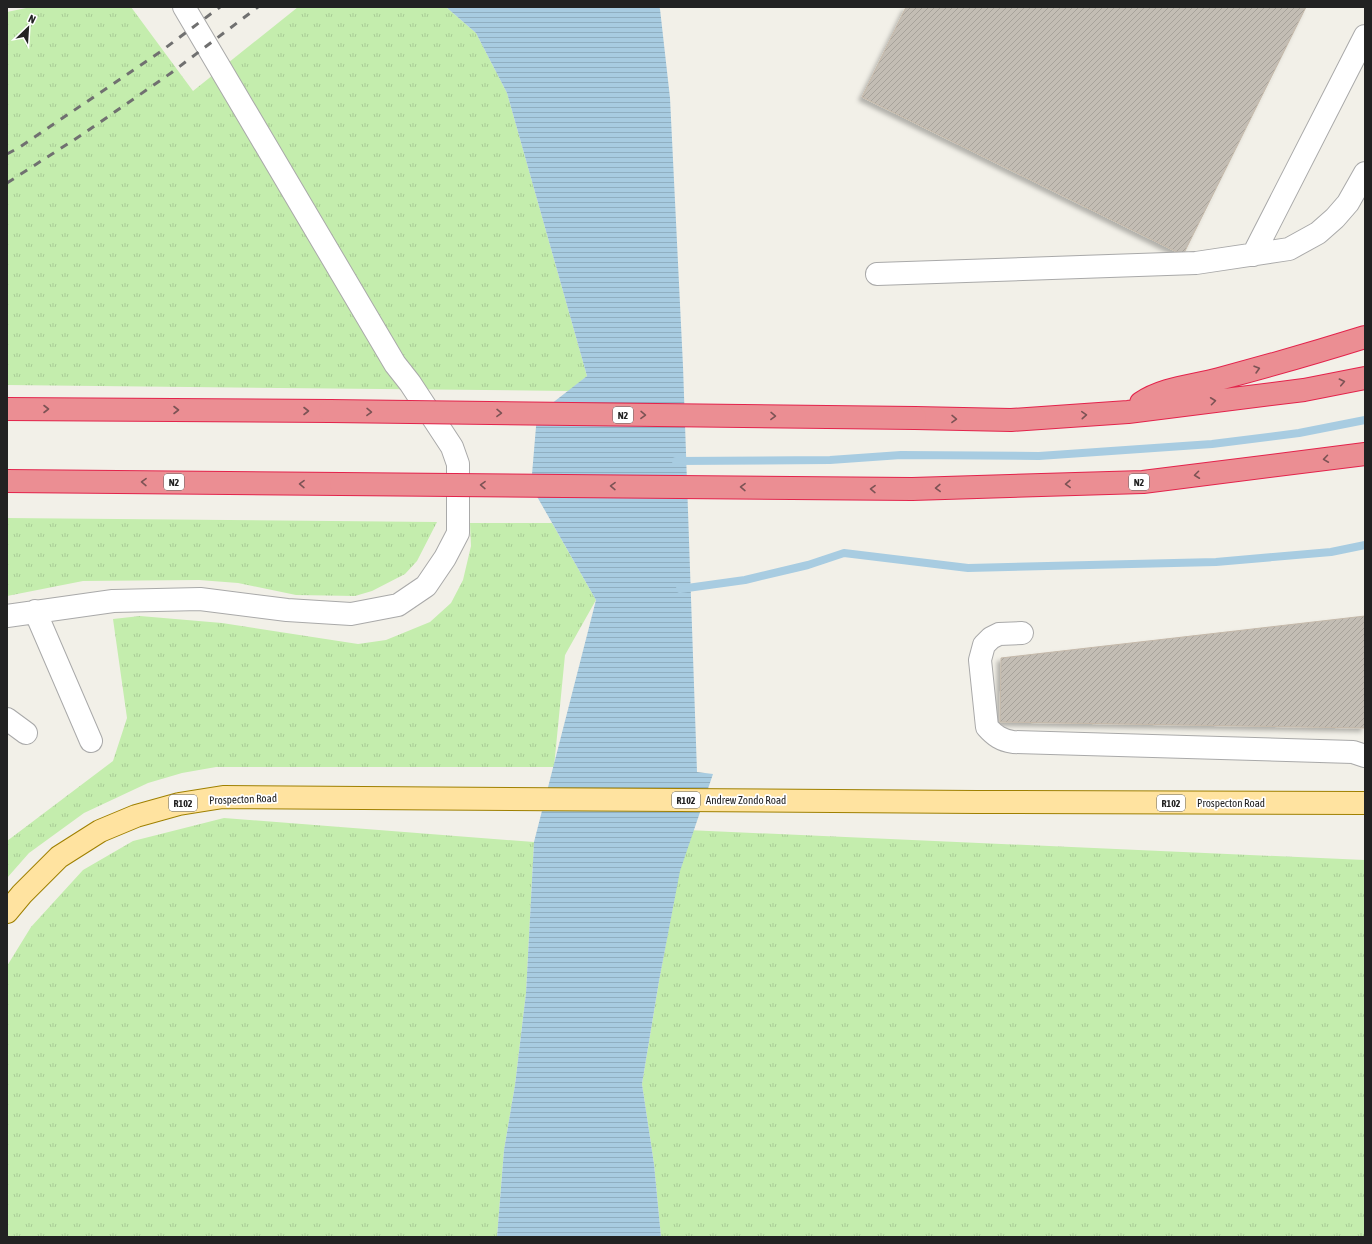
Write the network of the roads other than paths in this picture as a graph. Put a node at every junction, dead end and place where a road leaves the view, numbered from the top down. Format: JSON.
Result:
{"nodes":[{"id":1,"x":184,"y":7,"type":"edge"},
{"id":2,"x":1365,"y":36,"type":"edge"},
{"id":3,"x":1362,"y":178,"type":"edge"},
{"id":4,"x":1252,"y":255,"type":"junction"},
{"id":5,"x":877,"y":274,"type":"dead end"},
{"id":6,"x":1365,"y":337,"type":"edge"},
{"id":7,"x":1365,"y":378,"type":"edge"},
{"id":8,"x":7,"y":409,"type":"edge"},
{"id":9,"x":1128,"y":412,"type":"junction"},
{"id":10,"x":1365,"y":454,"type":"edge"},
{"id":11,"x":7,"y":481,"type":"edge"},
{"id":12,"x":35,"y":611,"type":"junction"},
{"id":13,"x":7,"y":616,"type":"edge"},
{"id":14,"x":1022,"y":633,"type":"dead end"},
{"id":15,"x":7,"y":719,"type":"edge"},
{"id":16,"x":26,"y":733,"type":"dead end"},
{"id":17,"x":91,"y":741,"type":"dead end"},
{"id":18,"x":1365,"y":756,"type":"edge"},
{"id":19,"x":395,"y":798,"type":"joint"},
{"id":20,"x":977,"y":802,"type":"joint"},
{"id":21,"x":1365,"y":803,"type":"edge"},
{"id":22,"x":7,"y":912,"type":"edge"}],
"edges":[{"from":1,"to":12,"type":"lane"},
{"from":2,"to":4,"type":"lane"},
{"from":3,"to":4,"type":"lane"},
{"from":4,"to":5,"type":"lane"},
{"from":9,"to":6,"type":"highway","one_way":true},
{"from":9,"to":7,"type":"highway","number":"N2","one_way":true},
{"from":8,"to":9,"type":"highway","number":"N2","one_way":true,"bridge":true},
{"from":10,"to":11,"type":"highway","number":"N2","one_way":true,"bridge":true},
{"from":12,"to":13,"type":"lane"},
{"from":12,"to":17,"type":"lane"},
{"from":14,"to":18,"type":"lane"},
{"from":15,"to":16,"type":"lane"},
{"from":19,"to":20,"type":"main road","name":"Andrew Zondo Road","number":"R102"},
{"from":19,"to":22,"type":"main road","name":"Prospecton Road","number":"R102"},
{"from":20,"to":21,"type":"main road","name":"Prospecton Road","number":"R102"}]}
